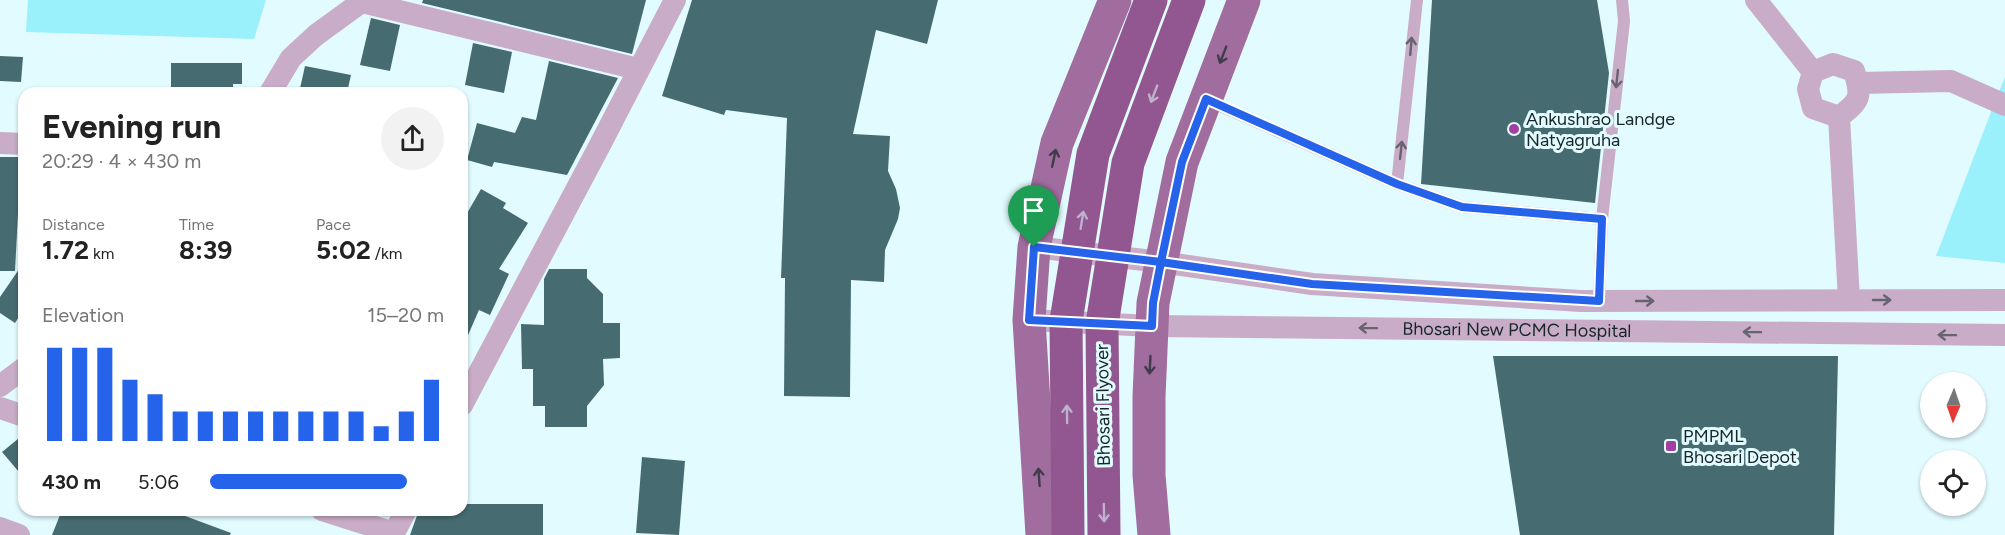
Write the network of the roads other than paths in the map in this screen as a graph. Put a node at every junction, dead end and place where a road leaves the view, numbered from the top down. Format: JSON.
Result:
{"nodes":[{"id":1,"x":675,"y":0,"type":"edge"},
{"id":2,"x":1115,"y":0,"type":"edge"},
{"id":3,"x":1151,"y":0,"type":"edge"},
{"id":4,"x":1189,"y":0,"type":"edge"},
{"id":5,"x":1244,"y":0,"type":"edge"},
{"id":6,"x":1417,"y":0,"type":"edge"},
{"id":7,"x":1622,"y":0,"type":"edge"},
{"id":8,"x":1756,"y":0,"type":"edge"},
{"id":9,"x":363,"y":1,"type":"edge"},
{"id":10,"x":638,"y":69,"type":"junction"},
{"id":11,"x":1813,"y":72,"type":"junction"},
{"id":12,"x":1858,"y":83,"type":"junction"},
{"id":13,"x":274,"y":87,"type":"edge"},
{"id":14,"x":1206,"y":99,"type":"junction"},
{"id":15,"x":2005,"y":105,"type":"edge"},
{"id":16,"x":1839,"y":117,"type":"junction"},
{"id":17,"x":0,"y":143,"type":"edge"},
{"id":18,"x":18,"y":144,"type":"edge"},
{"id":19,"x":1397,"y":184,"type":"junction"},
{"id":20,"x":1602,"y":219,"type":"junction"},
{"id":21,"x":1034,"y":247,"type":"junction"},
{"id":22,"x":1161,"y":262,"type":"junction"},
{"id":23,"x":1849,"y":300,"type":"junction"},
{"id":24,"x":2005,"y":300,"type":"edge"},
{"id":25,"x":1599,"y":301,"type":"junction"},
{"id":26,"x":1029,"y":320,"type":"junction"},
{"id":27,"x":1152,"y":326,"type":"junction"},
{"id":28,"x":2005,"y":335,"type":"edge"},
{"id":29,"x":0,"y":363,"type":"edge"},
{"id":30,"x":18,"y":367,"type":"edge"},
{"id":31,"x":18,"y":372,"type":"edge"},
{"id":32,"x":0,"y":386,"type":"edge"},
{"id":33,"x":468,"y":394,"type":"edge"},
{"id":34,"x":0,"y":408,"type":"edge"},
{"id":35,"x":18,"y":414,"type":"edge"},
{"id":36,"x":340,"y":516,"type":"edge"},
{"id":37,"x":403,"y":516,"type":"edge"},
{"id":38,"x":0,"y":528,"type":"edge"},
{"id":39,"x":393,"y":534,"type":"edge"},
{"id":40,"x":19,"y":535,"type":"edge"},
{"id":41,"x":1042,"y":535,"type":"edge"},
{"id":42,"x":1068,"y":535,"type":"edge"},
{"id":43,"x":1104,"y":535,"type":"edge"},
{"id":44,"x":1154,"y":535,"type":"edge"}],
"edges":[{"from":1,"to":10,"type":"street"},
{"from":21,"to":2,"type":"main road","one_way":true},
{"from":42,"to":3,"type":"highway","name":"Bhosari Flyover","one_way":true,"bridge":true},
{"from":4,"to":43,"type":"highway","name":"Bhosari Flyover","one_way":true,"bridge":true},
{"from":5,"to":14,"type":"main road","one_way":true},
{"from":19,"to":6,"type":"lane","one_way":true},
{"from":7,"to":20,"type":"lane","one_way":true},
{"from":8,"to":11,"type":"street"},
{"from":9,"to":10,"type":"street"},
{"from":9,"to":13,"type":"street"},
{"from":10,"to":33,"type":"street"},
{"from":11,"to":12,"type":"street"},
{"from":11,"to":16,"type":"street"},
{"from":12,"to":15,"type":"street"},
{"from":12,"to":16,"type":"street"},
{"from":14,"to":19,"type":"lane"},
{"from":14,"to":22,"type":"main road"},
{"from":16,"to":23,"type":"street"},
{"from":17,"to":18,"type":"street"},
{"from":19,"to":20,"type":"lane"},
{"from":20,"to":25,"type":"lane"},
{"from":21,"to":22,"type":"street","name":"Bhosari New PCMC Hospital"},
{"from":21,"to":26,"type":"main road"},
{"from":22,"to":25,"type":"street","name":"Bhosari New PCMC Hospital"},
{"from":22,"to":27,"type":"main road"},
{"from":23,"to":24,"type":"street","name":"Bhosari New PCMC Hospital","one_way":true},
{"from":25,"to":23,"type":"street","name":"Bhosari New PCMC Hospital","one_way":true},
{"from":26,"to":27,"type":"street","name":"Bhosari New PCMC Hospital"},
{"from":41,"to":26,"type":"main road","one_way":true},
{"from":28,"to":27,"type":"street","name":"Bhosari New PCMC Hospital","one_way":true},
{"from":27,"to":44,"type":"main road","one_way":true},
{"from":29,"to":30,"type":"street"},
{"from":31,"to":32,"type":"street"},
{"from":34,"to":35,"type":"street"},
{"from":36,"to":39,"type":"street"},
{"from":37,"to":39,"type":"street"},
{"from":38,"to":40,"type":"street"}]}
